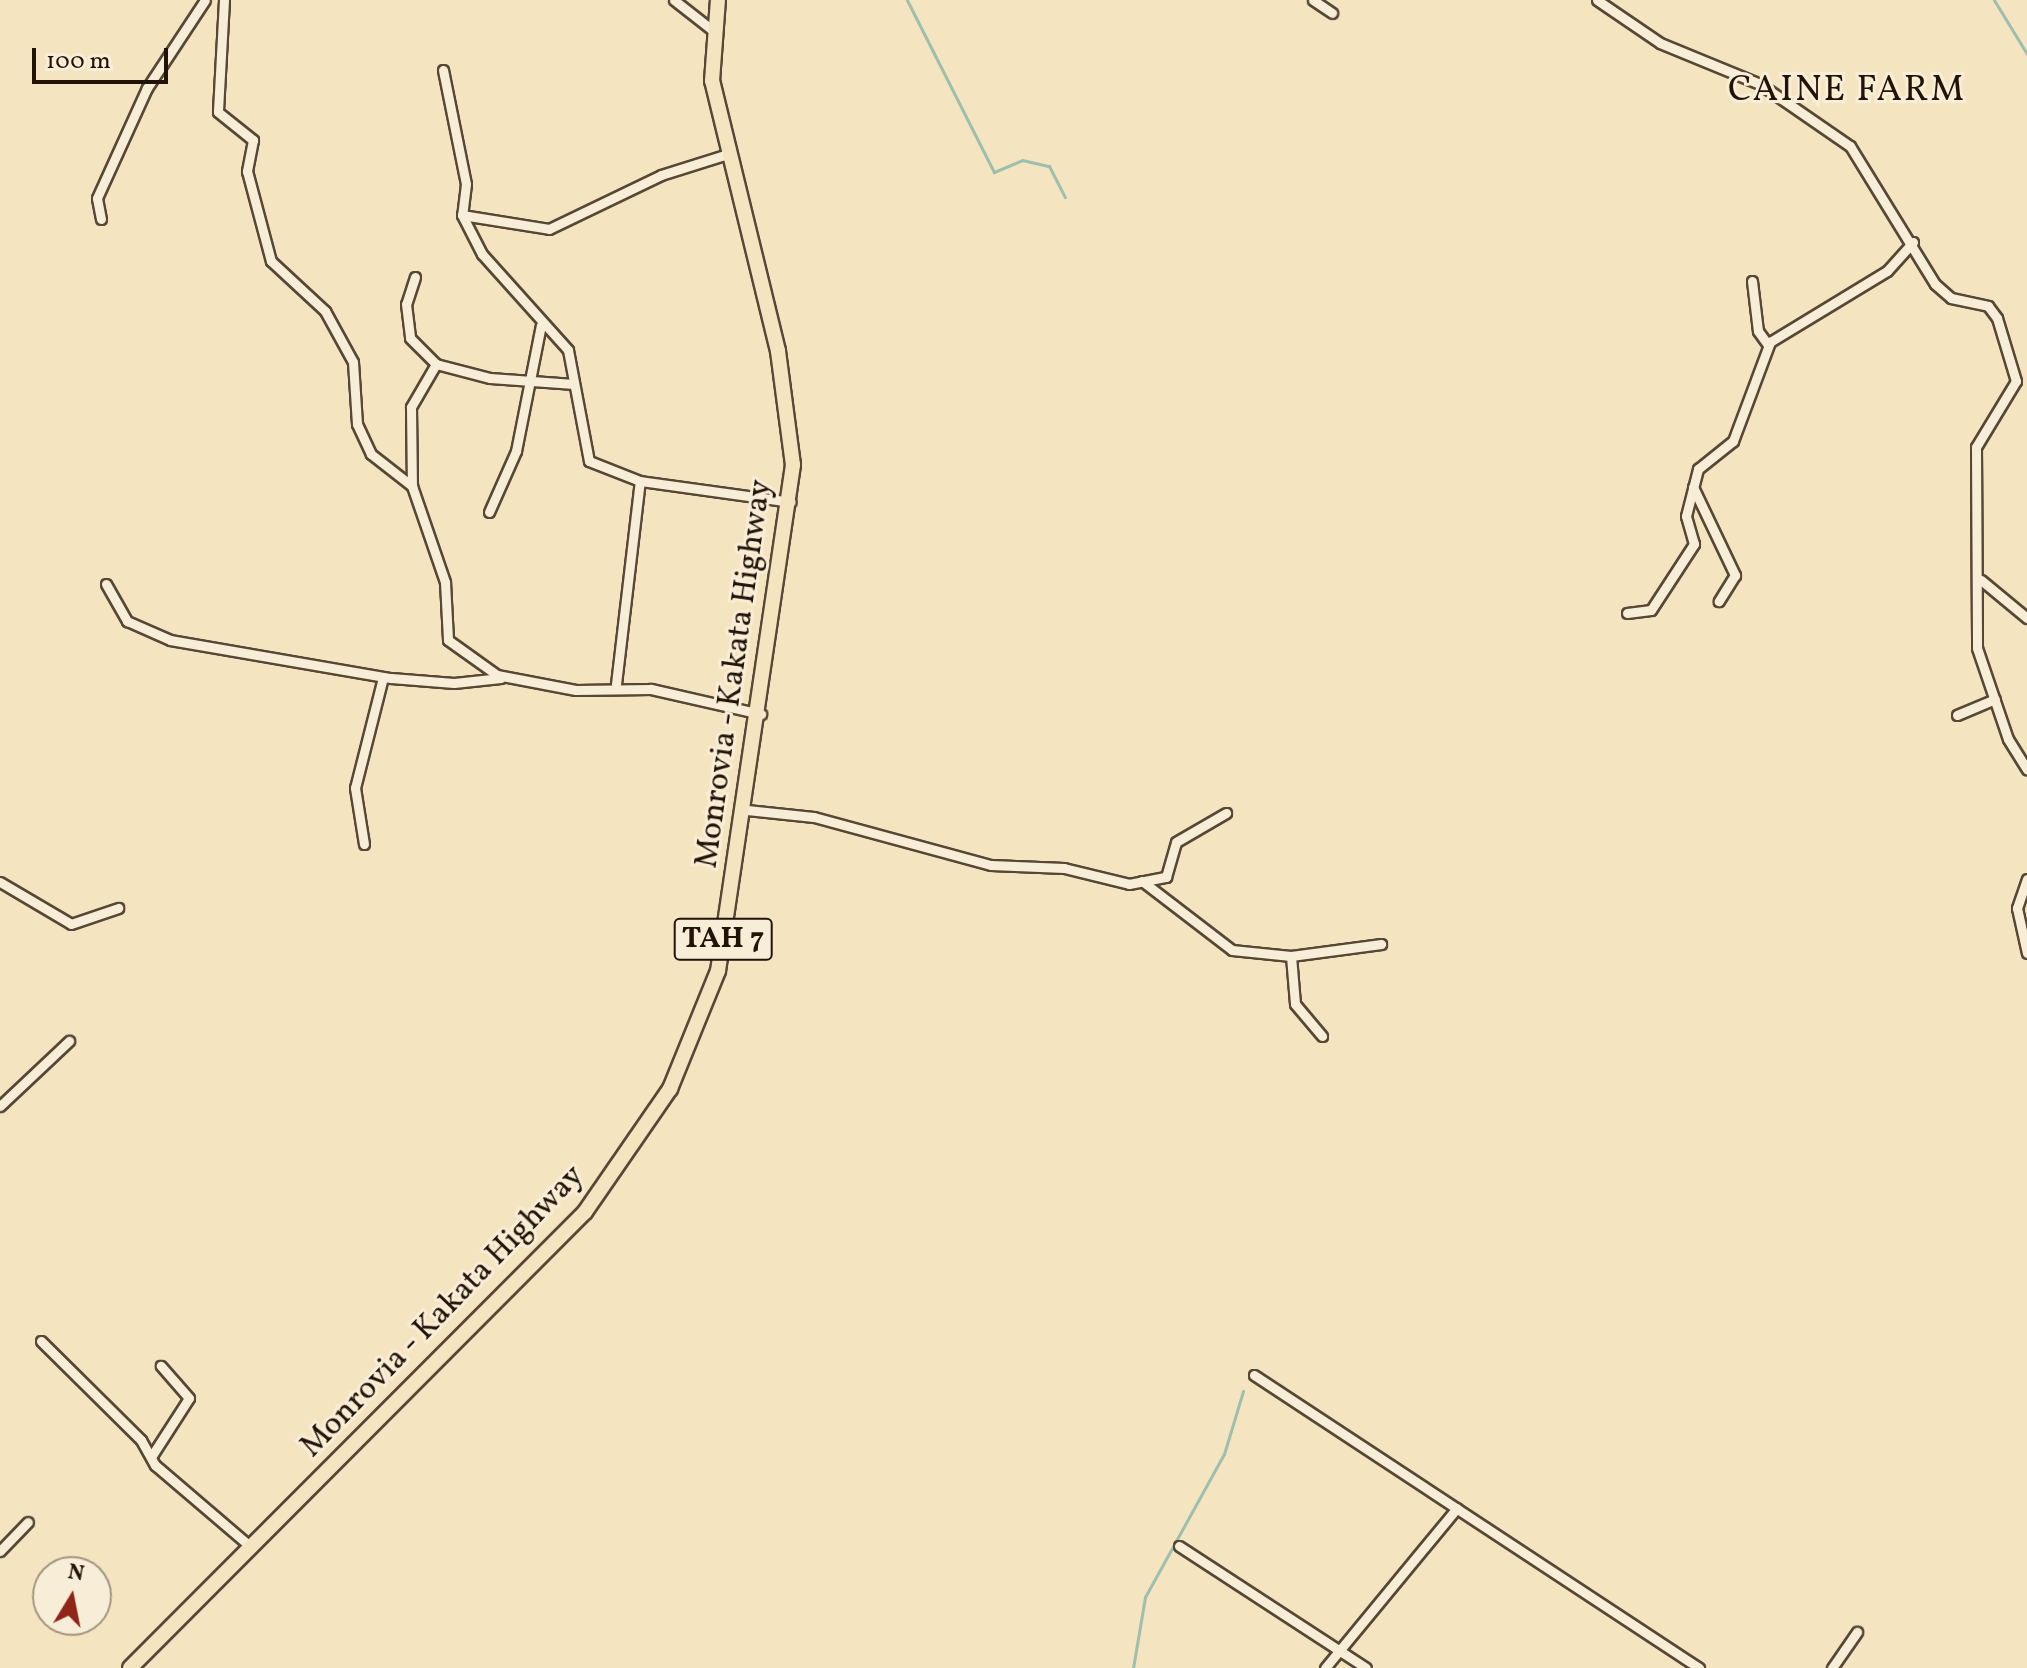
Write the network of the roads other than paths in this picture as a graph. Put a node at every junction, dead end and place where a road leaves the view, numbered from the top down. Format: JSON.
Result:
{"nodes":[{"id":1,"x":205,"y":0,"type":"edge"},
{"id":2,"x":224,"y":0,"type":"edge"},
{"id":3,"x":674,"y":0,"type":"edge"},
{"id":4,"x":718,"y":0,"type":"edge"},
{"id":5,"x":1313,"y":0,"type":"edge"},
{"id":6,"x":1597,"y":0,"type":"edge"},
{"id":7,"x":1332,"y":13,"type":"dead end"},
{"id":8,"x":711,"y":29,"type":"junction"},
{"id":9,"x":443,"y":70,"type":"dead end"},
{"id":10,"x":728,"y":154,"type":"junction"},
{"id":11,"x":462,"y":215,"type":"junction"},
{"id":12,"x":101,"y":219,"type":"dead end"},
{"id":13,"x":1913,"y":242,"type":"junction"},
{"id":14,"x":415,"y":277,"type":"dead end"},
{"id":15,"x":1752,"y":281,"type":"dead end"},
{"id":16,"x":541,"y":325,"type":"junction"},
{"id":17,"x":1768,"y":345,"type":"junction"},
{"id":18,"x":436,"y":364,"type":"junction"},
{"id":19,"x":534,"y":384,"type":"junction"},
{"id":20,"x":574,"y":384,"type":"junction"},
{"id":21,"x":640,"y":481,"type":"junction"},
{"id":22,"x":412,"y":486,"type":"junction"},
{"id":23,"x":1693,"y":487,"type":"junction"},
{"id":24,"x":791,"y":502,"type":"junction"},
{"id":25,"x":489,"y":512,"type":"dead end"},
{"id":26,"x":1981,"y":579,"type":"junction"},
{"id":27,"x":106,"y":584,"type":"dead end"},
{"id":28,"x":1719,"y":601,"type":"dead end"},
{"id":29,"x":1627,"y":613,"type":"dead end"},
{"id":30,"x":2027,"y":618,"type":"edge"},
{"id":31,"x":383,"y":677,"type":"junction"},
{"id":32,"x":501,"y":678,"type":"dead end"},
{"id":33,"x":616,"y":684,"type":"junction"},
{"id":34,"x":1995,"y":699,"type":"junction"},
{"id":35,"x":761,"y":714,"type":"junction"},
{"id":36,"x":1957,"y":715,"type":"dead end"},
{"id":37,"x":2027,"y":769,"type":"edge"},
{"id":38,"x":747,"y":810,"type":"junction"},
{"id":39,"x":1226,"y":813,"type":"dead end"},
{"id":40,"x":364,"y":844,"type":"dead end"},
{"id":41,"x":2027,"y":879,"type":"edge"},
{"id":42,"x":1142,"y":881,"type":"junction"},
{"id":43,"x":0,"y":882,"type":"edge"},
{"id":44,"x":118,"y":908,"type":"dead end"},
{"id":45,"x":1381,"y":944,"type":"dead end"},
{"id":46,"x":2027,"y":953,"type":"edge"},
{"id":47,"x":1291,"y":956,"type":"junction"},
{"id":48,"x":1322,"y":1036,"type":"dead end"},
{"id":49,"x":69,"y":1041,"type":"dead end"},
{"id":50,"x":0,"y":1106,"type":"edge"},
{"id":51,"x":41,"y":1341,"type":"dead end"},
{"id":52,"x":161,"y":1366,"type":"dead end"},
{"id":53,"x":1254,"y":1375,"type":"dead end"},
{"id":54,"x":151,"y":1457,"type":"junction"},
{"id":55,"x":1457,"y":1508,"type":"junction"},
{"id":56,"x":28,"y":1522,"type":"dead end"},
{"id":57,"x":1179,"y":1546,"type":"dead end"},
{"id":58,"x":251,"y":1547,"type":"junction"},
{"id":59,"x":0,"y":1551,"type":"edge"},
{"id":60,"x":1857,"y":1632,"type":"dead end"},
{"id":61,"x":1339,"y":1650,"type":"junction"},
{"id":62,"x":130,"y":1668,"type":"edge"},
{"id":63,"x":1325,"y":1668,"type":"edge"},
{"id":64,"x":1366,"y":1668,"type":"edge"},
{"id":65,"x":1699,"y":1668,"type":"edge"},
{"id":66,"x":1832,"y":1668,"type":"edge"}],
"edges":[{"from":1,"to":12,"type":"street"},
{"from":2,"to":22,"type":"street"},
{"from":3,"to":8,"type":"street"},
{"from":4,"to":8,"type":"highway","name":"Monrovia - Kakata Highway","number":"TAH 7"},
{"from":5,"to":7,"type":"street"},
{"from":6,"to":13,"type":"street"},
{"from":8,"to":10,"type":"highway","name":"Monrovia - Kakata Highway","number":"TAH 7"},
{"from":9,"to":11,"type":"street"},
{"from":10,"to":11,"type":"street"},
{"from":10,"to":24,"type":"highway","name":"Monrovia - Kakata Highway","number":"TAH 7"},
{"from":11,"to":16,"type":"street"},
{"from":13,"to":17,"type":"street"},
{"from":13,"to":26,"type":"street"},
{"from":14,"to":18,"type":"street"},
{"from":15,"to":17,"type":"street"},
{"from":16,"to":19,"type":"street"},
{"from":16,"to":20,"type":"street"},
{"from":17,"to":23,"type":"street"},
{"from":18,"to":19,"type":"street"},
{"from":18,"to":22,"type":"street"},
{"from":19,"to":20,"type":"street"},
{"from":19,"to":25,"type":"street"},
{"from":20,"to":21,"type":"street"},
{"from":21,"to":24,"type":"street"},
{"from":21,"to":33,"type":"street"},
{"from":22,"to":33,"type":"street"},
{"from":23,"to":28,"type":"street"},
{"from":23,"to":29,"type":"street"},
{"from":24,"to":35,"type":"highway","name":"Monrovia - Kakata Highway","number":"TAH 7"},
{"from":26,"to":30,"type":"street"},
{"from":26,"to":34,"type":"street"},
{"from":27,"to":31,"type":"street"},
{"from":31,"to":32,"type":"street"},
{"from":31,"to":40,"type":"street"},
{"from":33,"to":35,"type":"street"},
{"from":34,"to":36,"type":"street"},
{"from":34,"to":37,"type":"street"},
{"from":35,"to":38,"type":"highway","name":"Monrovia - Kakata Highway","number":"TAH 7"},
{"from":38,"to":42,"type":"street"},
{"from":38,"to":58,"type":"highway","name":"Monrovia - Kakata Highway","number":"TAH 7"},
{"from":39,"to":42,"type":"street"},
{"from":41,"to":46,"type":"street"},
{"from":42,"to":47,"type":"street"},
{"from":43,"to":44,"type":"street"},
{"from":45,"to":47,"type":"street"},
{"from":47,"to":48,"type":"street"},
{"from":49,"to":50,"type":"street"},
{"from":51,"to":54,"type":"street"},
{"from":52,"to":54,"type":"street"},
{"from":53,"to":55,"type":"street"},
{"from":54,"to":58,"type":"street"},
{"from":55,"to":61,"type":"street"},
{"from":55,"to":65,"type":"street"},
{"from":56,"to":59,"type":"street"},
{"from":57,"to":61,"type":"street"},
{"from":58,"to":62,"type":"highway","name":"Monrovia - Kakata Highway","number":"TAH 7"},
{"from":60,"to":66,"type":"street"},
{"from":61,"to":63,"type":"street"},
{"from":61,"to":64,"type":"street"}]}
